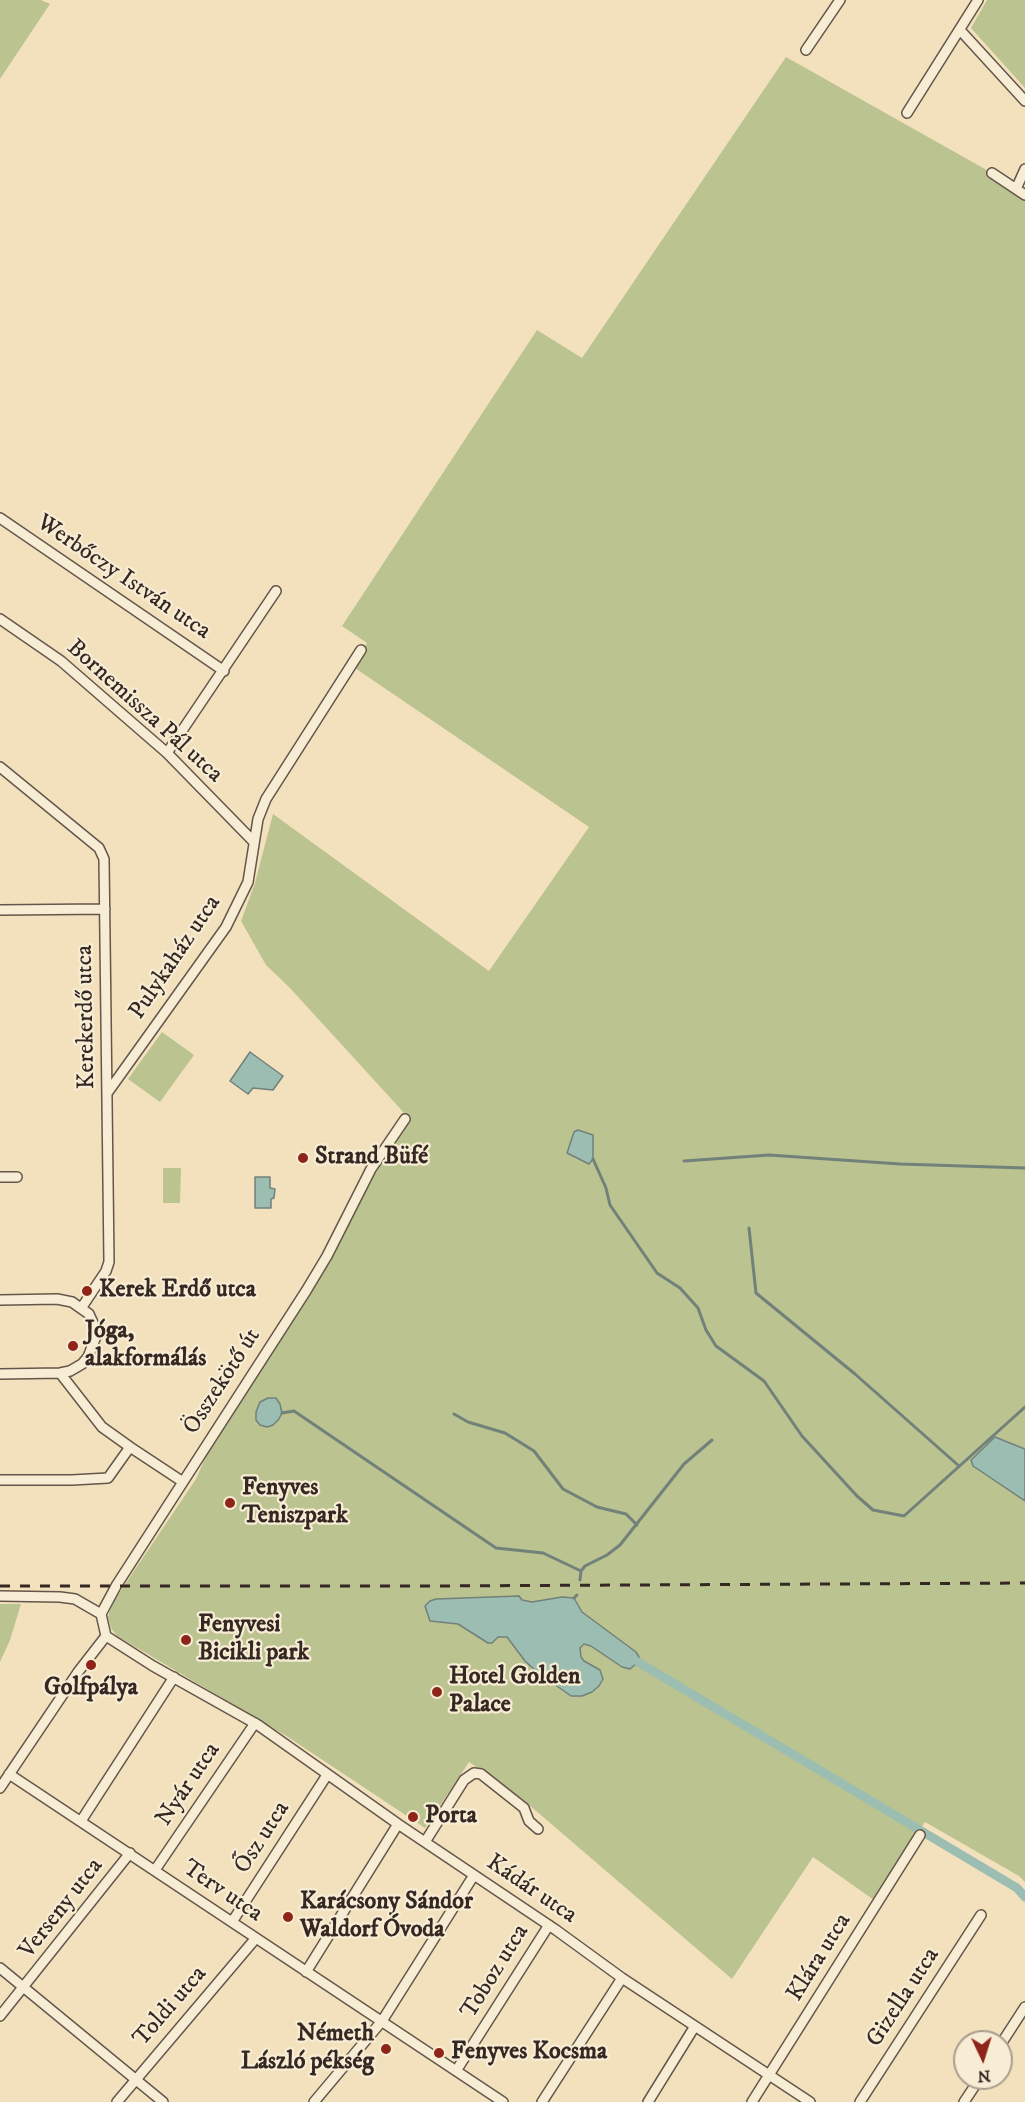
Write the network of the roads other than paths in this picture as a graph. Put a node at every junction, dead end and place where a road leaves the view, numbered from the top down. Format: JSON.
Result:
{"nodes":[{"id":1,"x":840,"y":0,"type":"edge"},
{"id":2,"x":978,"y":0,"type":"edge"},
{"id":3,"x":960,"y":30,"type":"junction"},
{"id":4,"x":806,"y":50,"type":"dead end"},
{"id":5,"x":1025,"y":100,"type":"edge"},
{"id":6,"x":907,"y":113,"type":"dead end"},
{"id":7,"x":1025,"y":169,"type":"edge"},
{"id":8,"x":992,"y":173,"type":"dead end"},
{"id":9,"x":1016,"y":189,"type":"junction"},
{"id":10,"x":1025,"y":195,"type":"edge"},
{"id":11,"x":0,"y":518,"type":"edge"},
{"id":12,"x":276,"y":591,"type":"dead end"},
{"id":13,"x":0,"y":619,"type":"edge"},
{"id":14,"x":360,"y":650,"type":"dead end"},
{"id":15,"x":224,"y":671,"type":"junction"},
{"id":16,"x":167,"y":753,"type":"junction"},
{"id":17,"x":0,"y":767,"type":"edge"},
{"id":18,"x":254,"y":842,"type":"junction"},
{"id":19,"x":105,"y":909,"type":"junction"},
{"id":20,"x":0,"y":910,"type":"edge"},
{"id":21,"x":108,"y":1092,"type":"junction"},
{"id":22,"x":405,"y":1119,"type":"dead end"},
{"id":23,"x":0,"y":1177,"type":"edge"},
{"id":24,"x":17,"y":1177,"type":"dead end"},
{"id":25,"x":0,"y":1300,"type":"edge"},
{"id":26,"x":82,"y":1307,"type":"junction"},
{"id":27,"x":60,"y":1373,"type":"junction"},
{"id":28,"x":0,"y":1374,"type":"edge"},
{"id":29,"x":130,"y":1447,"type":"junction"},
{"id":30,"x":0,"y":1480,"type":"edge"},
{"id":31,"x":183,"y":1482,"type":"junction"},
{"id":32,"x":0,"y":1596,"type":"edge"},
{"id":33,"x":101,"y":1614,"type":"junction"},
{"id":34,"x":106,"y":1636,"type":"junction"},
{"id":35,"x":174,"y":1677,"type":"junction"},
{"id":36,"x":255,"y":1723,"type":"junction"},
{"id":37,"x":9,"y":1774,"type":"junction"},
{"id":38,"x":327,"y":1775,"type":"junction"},
{"id":39,"x":0,"y":1788,"type":"edge"},
{"id":40,"x":81,"y":1821,"type":"junction"},
{"id":41,"x":398,"y":1824,"type":"junction"},
{"id":42,"x":538,"y":1829,"type":"dead end"},
{"id":43,"x":920,"y":1835,"type":"dead end"},
{"id":44,"x":425,"y":1842,"type":"junction"},
{"id":45,"x":130,"y":1854,"type":"junction"},
{"id":46,"x":155,"y":1870,"type":"junction"},
{"id":47,"x":474,"y":1875,"type":"junction"},
{"id":48,"x":981,"y":1915,"type":"dead end"},
{"id":49,"x":232,"y":1922,"type":"junction"},
{"id":50,"x":549,"y":1925,"type":"junction"},
{"id":51,"x":256,"y":1938,"type":"junction"},
{"id":52,"x":0,"y":1968,"type":"edge"},
{"id":53,"x":306,"y":1972,"type":"junction"},
{"id":54,"x":622,"y":1978,"type":"junction"},
{"id":55,"x":24,"y":1988,"type":"junction"},
{"id":56,"x":1025,"y":2007,"type":"edge"},
{"id":57,"x":0,"y":2016,"type":"edge"},
{"id":58,"x":382,"y":2021,"type":"junction"},
{"id":59,"x":695,"y":2026,"type":"junction"},
{"id":60,"x":1010,"y":2030,"type":"edge"},
{"id":61,"x":456,"y":2071,"type":"junction"},
{"id":62,"x":769,"y":2075,"type":"junction"},
{"id":63,"x":135,"y":2078,"type":"junction"},
{"id":64,"x":500,"y":2101,"type":"edge"},
{"id":65,"x":117,"y":2102,"type":"edge"},
{"id":66,"x":163,"y":2102,"type":"edge"},
{"id":67,"x":314,"y":2102,"type":"edge"},
{"id":68,"x":542,"y":2102,"type":"edge"},
{"id":69,"x":648,"y":2102,"type":"edge"},
{"id":70,"x":753,"y":2102,"type":"edge"},
{"id":71,"x":810,"y":2102,"type":"edge"},
{"id":72,"x":860,"y":2102,"type":"edge"}],
"edges":[{"from":1,"to":4,"type":"street"},
{"from":2,"to":3,"type":"street"},
{"from":3,"to":5,"type":"street"},
{"from":3,"to":6,"type":"street"},
{"from":7,"to":9,"type":"street"},
{"from":8,"to":9,"type":"street"},
{"from":9,"to":10,"type":"street"},
{"from":11,"to":15,"type":"street","name":"Werbőczy István utca"},
{"from":12,"to":15,"type":"street"},
{"from":13,"to":16,"type":"street","name":"Bornemissza Pál utca"},
{"from":14,"to":18,"type":"street","name":"Pulykaház utca"},
{"from":15,"to":16,"type":"street"},
{"from":16,"to":18,"type":"street","name":"Bornemissza Pál utca"},
{"from":17,"to":19,"type":"street","name":"Kerekerdő utca"},
{"from":18,"to":21,"type":"street","name":"Pulykaház utca"},
{"from":19,"to":20,"type":"street"},
{"from":19,"to":21,"type":"street","name":"Kerekerdő utca"},
{"from":21,"to":26,"type":"street","name":"Kerekerdő utca"},
{"from":22,"to":31,"type":"street","name":"Összekötő út"},
{"from":23,"to":24,"type":"street"},
{"from":25,"to":26,"type":"street"},
{"from":26,"to":27,"type":"street"},
{"from":27,"to":28,"type":"street"},
{"from":27,"to":29,"type":"street"},
{"from":29,"to":30,"type":"street"},
{"from":29,"to":31,"type":"street"},
{"from":31,"to":33,"type":"street","name":"Összekötő út"},
{"from":32,"to":33,"type":"street"},
{"from":33,"to":34,"type":"street"},
{"from":34,"to":35,"type":"street","name":"Kádár utca"},
{"from":34,"to":37,"type":"street"},
{"from":35,"to":36,"type":"street","name":"Kádár utca"},
{"from":35,"to":40,"type":"street"},
{"from":36,"to":38,"type":"street","name":"Kádár utca"},
{"from":36,"to":46,"type":"street","name":"Nyár utca"},
{"from":37,"to":39,"type":"street"},
{"from":37,"to":40,"type":"street","name":"Terv utca"},
{"from":38,"to":41,"type":"street","name":"Kádár utca"},
{"from":38,"to":49,"type":"street","name":"Ősz utca"},
{"from":40,"to":45,"type":"street","name":"Terv utca"},
{"from":41,"to":44,"type":"street","name":"Kádár utca"},
{"from":41,"to":53,"type":"street"},
{"from":42,"to":44,"type":"street"},
{"from":43,"to":62,"type":"street","name":"Klára utca"},
{"from":44,"to":47,"type":"street","name":"Kádár utca"},
{"from":45,"to":46,"type":"street","name":"Terv utca"},
{"from":45,"to":55,"type":"street","name":"Verseny utca"},
{"from":46,"to":49,"type":"street","name":"Terv utca"},
{"from":47,"to":50,"type":"street","name":"Kádár utca"},
{"from":47,"to":58,"type":"street"},
{"from":48,"to":72,"type":"street","name":"Gizella utca"},
{"from":49,"to":51,"type":"street","name":"Terv utca"},
{"from":50,"to":54,"type":"street","name":"Kádár utca"},
{"from":50,"to":61,"type":"street","name":"Toboz utca"},
{"from":51,"to":53,"type":"street","name":"Terv utca"},
{"from":51,"to":63,"type":"street","name":"Toldi utca"},
{"from":52,"to":55,"type":"street"},
{"from":53,"to":58,"type":"street","name":"Terv utca"},
{"from":54,"to":59,"type":"street","name":"Kádár utca"},
{"from":54,"to":68,"type":"street"},
{"from":55,"to":57,"type":"street","name":"Verseny utca"},
{"from":55,"to":63,"type":"street"},
{"from":56,"to":60,"type":"street"},
{"from":58,"to":61,"type":"street","name":"Terv utca"},
{"from":58,"to":67,"type":"street"},
{"from":59,"to":62,"type":"street","name":"Kádár utca"},
{"from":59,"to":69,"type":"street"},
{"from":61,"to":64,"type":"street","name":"Terv utca"},
{"from":62,"to":70,"type":"street","name":"Klára utca"},
{"from":62,"to":71,"type":"street","name":"Kádár utca"},
{"from":63,"to":65,"type":"street","name":"Toldi utca"},
{"from":63,"to":66,"type":"street"}]}
